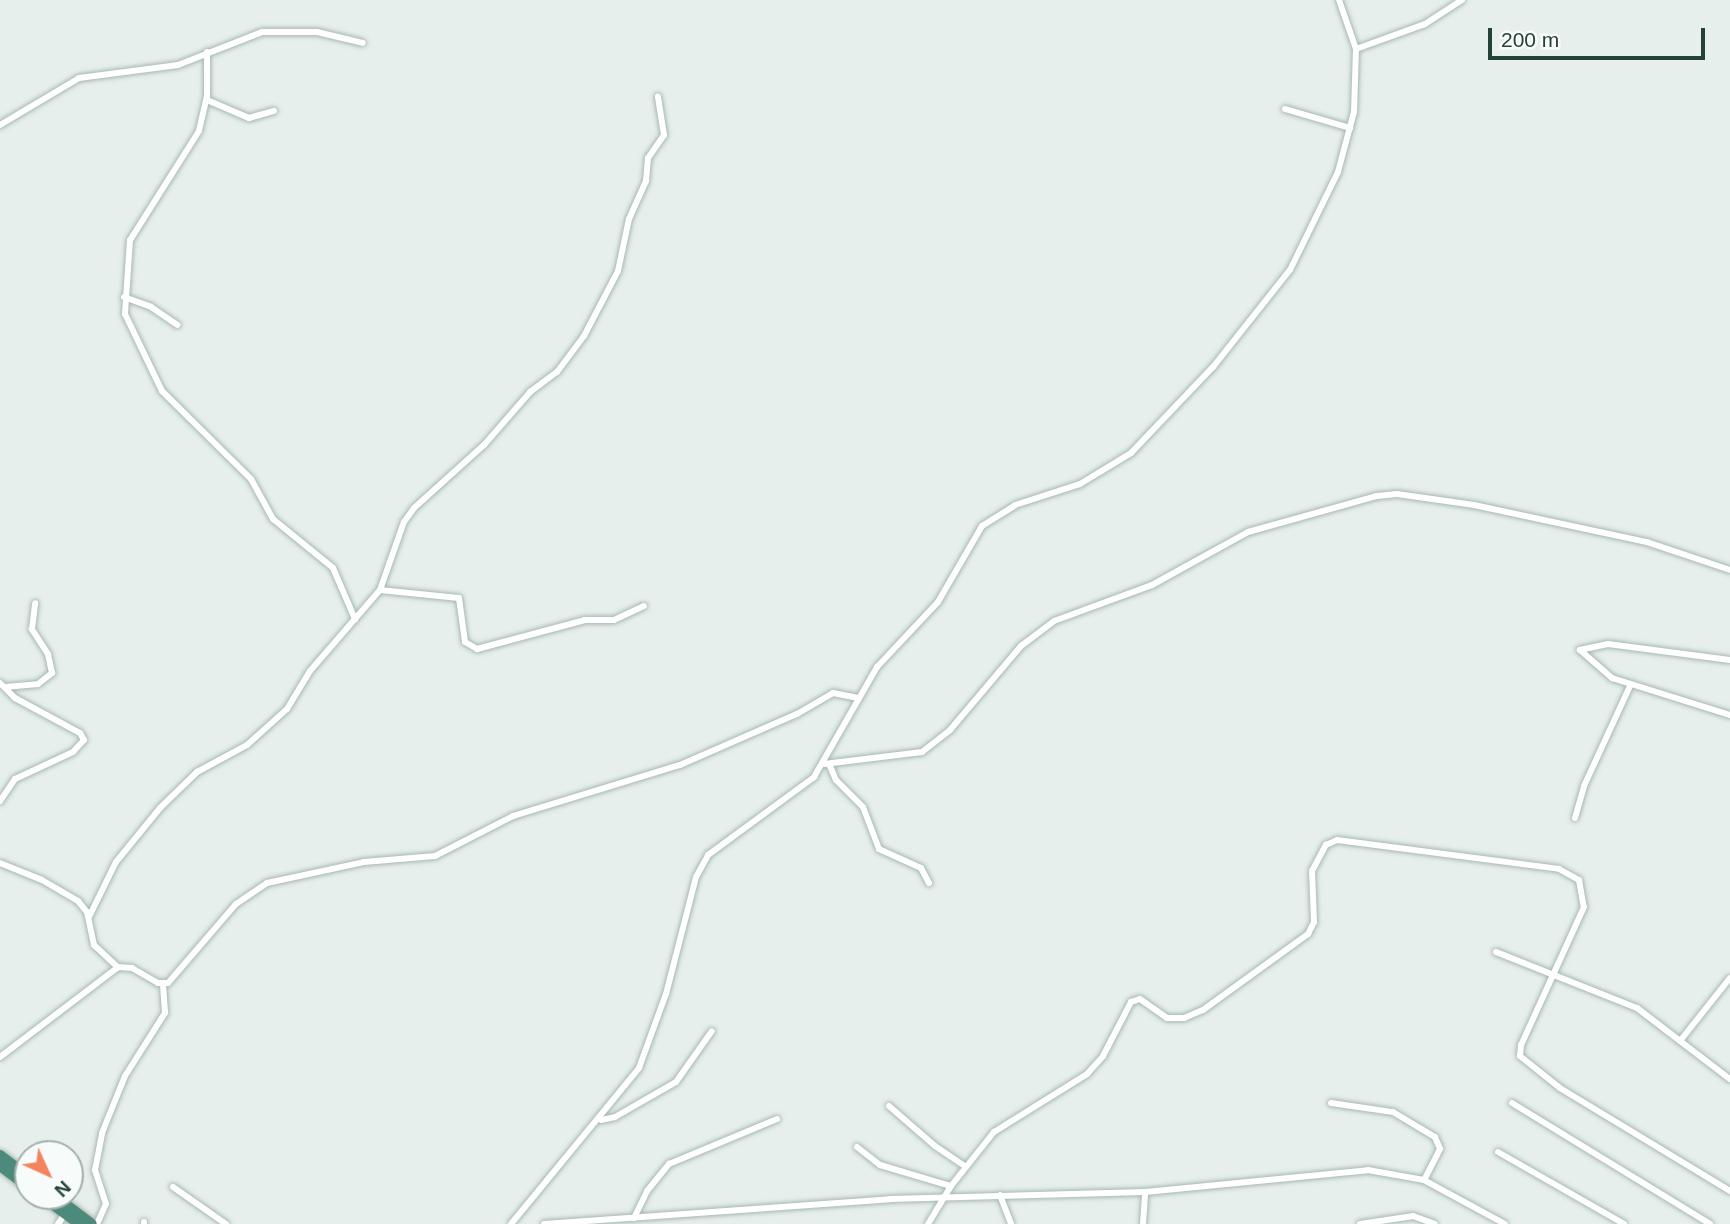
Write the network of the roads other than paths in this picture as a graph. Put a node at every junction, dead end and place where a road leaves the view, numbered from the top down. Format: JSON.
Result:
{"nodes":[{"id":1,"x":1339,"y":0,"type":"edge"},
{"id":2,"x":1462,"y":0,"type":"edge"},
{"id":3,"x":363,"y":43,"type":"dead end"},
{"id":4,"x":1356,"y":49,"type":"junction"},
{"id":5,"x":207,"y":52,"type":"junction"},
{"id":6,"x":657,"y":96,"type":"dead end"},
{"id":7,"x":207,"y":100,"type":"junction"},
{"id":8,"x":1285,"y":109,"type":"dead end"},
{"id":9,"x":274,"y":111,"type":"dead end"},
{"id":10,"x":0,"y":125,"type":"edge"},
{"id":11,"x":1350,"y":128,"type":"junction"},
{"id":12,"x":124,"y":297,"type":"junction"},
{"id":13,"x":178,"y":325,"type":"dead end"},
{"id":14,"x":1730,"y":570,"type":"edge"},
{"id":15,"x":380,"y":590,"type":"junction"},
{"id":16,"x":35,"y":603,"type":"dead end"},
{"id":17,"x":644,"y":606,"type":"dead end"},
{"id":18,"x":355,"y":618,"type":"junction"},
{"id":19,"x":1730,"y":660,"type":"edge"},
{"id":20,"x":1631,"y":684,"type":"junction"},
{"id":21,"x":2,"y":685,"type":"edge"},
{"id":22,"x":859,"y":698,"type":"junction"},
{"id":23,"x":1730,"y":715,"type":"edge"},
{"id":24,"x":827,"y":765,"type":"junction"},
{"id":25,"x":0,"y":801,"type":"edge"},
{"id":26,"x":1575,"y":818,"type":"dead end"},
{"id":27,"x":0,"y":863,"type":"edge"},
{"id":28,"x":929,"y":883,"type":"dead end"},
{"id":29,"x":89,"y":917,"type":"junction"},
{"id":30,"x":1496,"y":952,"type":"dead end"},
{"id":31,"x":118,"y":967,"type":"junction"},
{"id":32,"x":1555,"y":977,"type":"junction"},
{"id":33,"x":1730,"y":978,"type":"edge"},
{"id":34,"x":163,"y":984,"type":"junction"},
{"id":35,"x":712,"y":1031,"type":"dead end"},
{"id":36,"x":1679,"y":1041,"type":"junction"},
{"id":37,"x":0,"y":1057,"type":"edge"},
{"id":38,"x":1730,"y":1079,"type":"edge"},
{"id":39,"x":1331,"y":1103,"type":"dead end"},
{"id":40,"x":1512,"y":1103,"type":"dead end"},
{"id":41,"x":889,"y":1107,"type":"dead end"},
{"id":42,"x":601,"y":1119,"type":"junction"},
{"id":43,"x":777,"y":1119,"type":"dead end"},
{"id":44,"x":857,"y":1147,"type":"dead end"},
{"id":45,"x":1499,"y":1152,"type":"dead end"},
{"id":46,"x":0,"y":1154,"type":"edge"},
{"id":47,"x":14,"y":1165,"type":"edge"},
{"id":48,"x":965,"y":1166,"type":"junction"},
{"id":49,"x":1424,"y":1180,"type":"junction"},
{"id":50,"x":951,"y":1186,"type":"junction"},
{"id":51,"x":173,"y":1187,"type":"dead end"},
{"id":52,"x":1730,"y":1191,"type":"edge"},
{"id":53,"x":1145,"y":1192,"type":"junction"},
{"id":54,"x":1000,"y":1195,"type":"junction"},
{"id":55,"x":943,"y":1198,"type":"junction"},
{"id":56,"x":78,"y":1210,"type":"edge"},
{"id":57,"x":634,"y":1218,"type":"junction"},
{"id":58,"x":62,"y":1219,"type":"edge"},
{"id":59,"x":1394,"y":1220,"type":"edge"},
{"id":60,"x":99,"y":1223,"type":"edge"},
{"id":61,"x":79,"y":1224,"type":"edge"},
{"id":62,"x":226,"y":1224,"type":"edge"},
{"id":63,"x":511,"y":1224,"type":"edge"},
{"id":64,"x":544,"y":1224,"type":"edge"},
{"id":65,"x":928,"y":1224,"type":"edge"},
{"id":66,"x":1011,"y":1224,"type":"edge"},
{"id":67,"x":1143,"y":1224,"type":"edge"},
{"id":68,"x":1360,"y":1224,"type":"edge"},
{"id":69,"x":1435,"y":1224,"type":"edge"},
{"id":70,"x":1505,"y":1224,"type":"edge"},
{"id":71,"x":1624,"y":1224,"type":"edge"},
{"id":72,"x":1710,"y":1224,"type":"edge"}],
"edges":[{"from":1,"to":4,"type":"street"},
{"from":2,"to":4,"type":"street"},
{"from":3,"to":5,"type":"street"},
{"from":4,"to":11,"type":"street"},
{"from":5,"to":7,"type":"street"},
{"from":5,"to":10,"type":"street"},
{"from":6,"to":15,"type":"street"},
{"from":7,"to":9,"type":"street"},
{"from":7,"to":12,"type":"street"},
{"from":8,"to":11,"type":"street"},
{"from":11,"to":22,"type":"street"},
{"from":12,"to":13,"type":"street"},
{"from":12,"to":18,"type":"street"},
{"from":14,"to":24,"type":"street"},
{"from":15,"to":17,"type":"street"},
{"from":15,"to":18,"type":"street"},
{"from":16,"to":21,"type":"street"},
{"from":18,"to":29,"type":"street"},
{"from":19,"to":20,"type":"street"},
{"from":20,"to":23,"type":"street"},
{"from":20,"to":26,"type":"street"},
{"from":21,"to":25,"type":"street"},
{"from":22,"to":24,"type":"street"},
{"from":22,"to":34,"type":"street"},
{"from":24,"to":28,"type":"street"},
{"from":24,"to":42,"type":"street"},
{"from":27,"to":29,"type":"street"},
{"from":29,"to":31,"type":"street"},
{"from":30,"to":32,"type":"street"},
{"from":31,"to":34,"type":"street"},
{"from":31,"to":37,"type":"street"},
{"from":32,"to":36,"type":"street"},
{"from":32,"to":48,"type":"street"},
{"from":32,"to":52,"type":"street"},
{"from":33,"to":36,"type":"street"},
{"from":34,"to":60,"type":"street"},
{"from":35,"to":42,"type":"street"},
{"from":36,"to":38,"type":"street"},
{"from":39,"to":49,"type":"street"},
{"from":40,"to":72,"type":"street"},
{"from":41,"to":48,"type":"street"},
{"from":42,"to":63,"type":"street"},
{"from":43,"to":57,"type":"street"},
{"from":44,"to":50,"type":"street"},
{"from":45,"to":71,"type":"street"},
{"from":46,"to":47,"type":"highway"},
{"from":48,"to":50,"type":"street"},
{"from":49,"to":53,"type":"street"},
{"from":49,"to":70,"type":"street"},
{"from":50,"to":55,"type":"street"},
{"from":51,"to":62,"type":"street"},
{"from":53,"to":54,"type":"street"},
{"from":53,"to":67,"type":"street"},
{"from":54,"to":55,"type":"street"},
{"from":54,"to":66,"type":"street"},
{"from":55,"to":57,"type":"street"},
{"from":55,"to":65,"type":"street"},
{"from":56,"to":60,"type":"highway"},
{"from":57,"to":64,"type":"street"},
{"from":58,"to":61,"type":"highway"},
{"from":59,"to":68,"type":"street"},
{"from":59,"to":69,"type":"street"}]}
